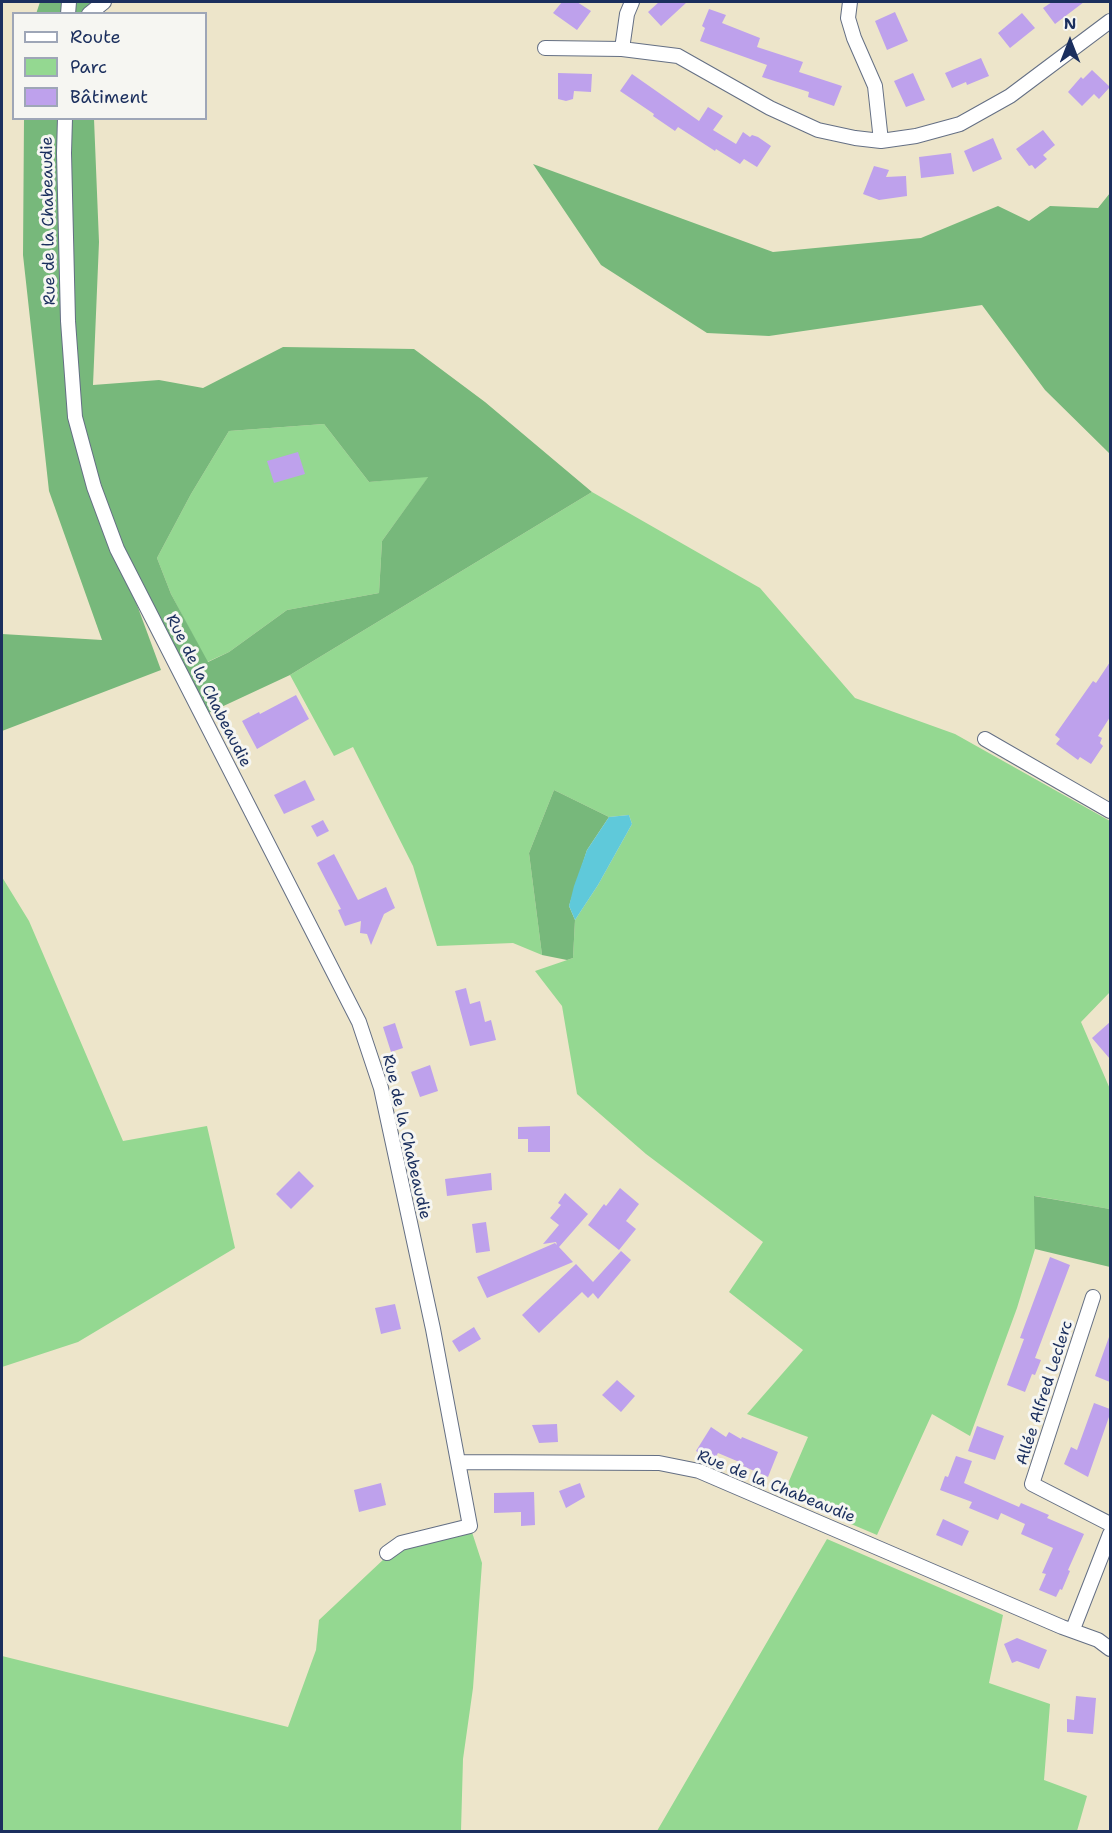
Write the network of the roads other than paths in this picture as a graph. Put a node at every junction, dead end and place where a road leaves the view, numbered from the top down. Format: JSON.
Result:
{"nodes":[{"id":1,"x":104,"y":2,"type":"edge"},
{"id":2,"x":632,"y":2,"type":"edge"},
{"id":3,"x":850,"y":2,"type":"edge"},
{"id":4,"x":92,"y":12,"type":"edge"},
{"id":5,"x":1110,"y":21,"type":"edge"},
{"id":6,"x":545,"y":48,"type":"dead end"},
{"id":7,"x":622,"y":49,"type":"junction"},
{"id":8,"x":65,"y":120,"type":"edge"},
{"id":9,"x":881,"y":141,"type":"junction"},
{"id":10,"x":985,"y":740,"type":"dead end"},
{"id":11,"x":1110,"y":811,"type":"edge"},
{"id":12,"x":1093,"y":1297,"type":"dead end"},
{"id":13,"x":458,"y":1462,"type":"junction"},
{"id":14,"x":1110,"y":1524,"type":"edge"},
{"id":15,"x":1110,"y":1534,"type":"edge"},
{"id":16,"x":387,"y":1553,"type":"dead end"},
{"id":17,"x":1073,"y":1629,"type":"junction"},
{"id":18,"x":1110,"y":1648,"type":"edge"}],
"edges":[{"from":1,"to":4,"type":"street"},
{"from":2,"to":7,"type":"street"},
{"from":3,"to":9,"type":"street"},
{"from":5,"to":9,"type":"street"},
{"from":6,"to":7,"type":"street"},
{"from":7,"to":9,"type":"street"},
{"from":8,"to":13,"type":"street","name":"Rue de la Chabeaudie"},
{"from":10,"to":11,"type":"street"},
{"from":12,"to":14,"type":"street","name":"Allée Alfred Leclerc"},
{"from":13,"to":16,"type":"street"},
{"from":13,"to":17,"type":"street","name":"Rue de la Chabeaudie"},
{"from":15,"to":17,"type":"street"},
{"from":17,"to":18,"type":"street","name":"Rue de la Chabeaudie"}]}
